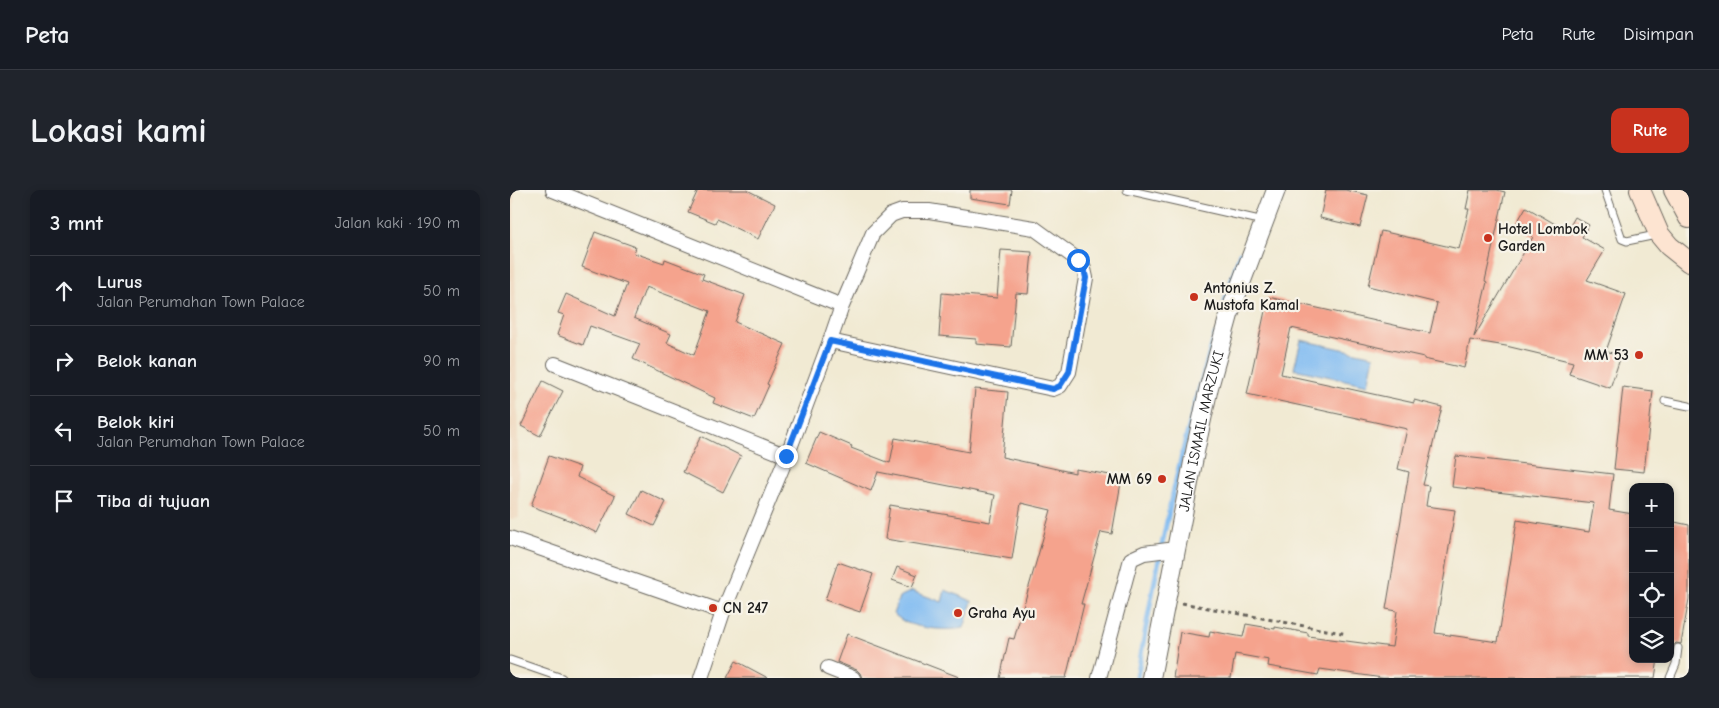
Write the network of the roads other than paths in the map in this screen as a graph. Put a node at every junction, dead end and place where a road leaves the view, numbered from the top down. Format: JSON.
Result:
{"nodes":[{"id":1,"x":553,"y":190,"type":"edge"},
{"id":2,"x":1127,"y":190,"type":"edge"},
{"id":3,"x":1276,"y":190,"type":"edge"},
{"id":4,"x":1605,"y":190,"type":"edge"},
{"id":5,"x":1640,"y":190,"type":"edge"},
{"id":6,"x":1674,"y":190,"type":"edge"},
{"id":7,"x":1689,"y":218,"type":"edge"},
{"id":8,"x":1265,"y":221,"type":"junction"},
{"id":9,"x":1659,"y":234,"type":"junction"},
{"id":10,"x":1689,"y":262,"type":"edge"},
{"id":11,"x":842,"y":306,"type":"junction"},
{"id":12,"x":830,"y":341,"type":"junction"},
{"id":13,"x":555,"y":364,"type":"dead end"},
{"id":14,"x":1665,"y":401,"type":"dead end"},
{"id":15,"x":1689,"y":406,"type":"edge"},
{"id":16,"x":786,"y":456,"type":"junction"},
{"id":17,"x":510,"y":538,"type":"edge"},
{"id":18,"x":1171,"y":550,"type":"junction"},
{"id":19,"x":723,"y":612,"type":"junction"},
{"id":20,"x":1678,"y":648,"type":"dead end"},
{"id":21,"x":510,"y":660,"type":"edge"},
{"id":22,"x":828,"y":668,"type":"dead end"},
{"id":23,"x":562,"y":678,"type":"edge"},
{"id":24,"x":701,"y":678,"type":"edge"},
{"id":25,"x":853,"y":678,"type":"edge"},
{"id":26,"x":1099,"y":678,"type":"edge"},
{"id":27,"x":1151,"y":678,"type":"edge"},
{"id":28,"x":1670,"y":678,"type":"edge"}],
"edges":[{"from":1,"to":11,"type":"street"},
{"from":2,"to":8,"type":"lane"},
{"from":3,"to":8,"type":"street","name":"JALAN ISMAIL MARZUKI"},
{"from":4,"to":9,"type":"lane"},
{"from":5,"to":9,"type":"main road"},
{"from":6,"to":7,"type":"main road"},
{"from":8,"to":18,"type":"street","name":"JALAN ISMAIL MARZUKI"},
{"from":9,"to":10,"type":"main road"},
{"from":11,"to":12,"type":"street"},
{"from":11,"to":12,"type":"street"},
{"from":12,"to":16,"type":"street"},
{"from":13,"to":16,"type":"street"},
{"from":14,"to":15,"type":"lane"},
{"from":16,"to":19,"type":"street"},
{"from":17,"to":19,"type":"street"},
{"from":18,"to":26,"type":"street"},
{"from":18,"to":27,"type":"street","name":"JALAN ISMAIL MARZUKI"},
{"from":19,"to":24,"type":"street"},
{"from":20,"to":28,"type":"lane"},
{"from":21,"to":23,"type":"lane"},
{"from":22,"to":25,"type":"street"}]}
